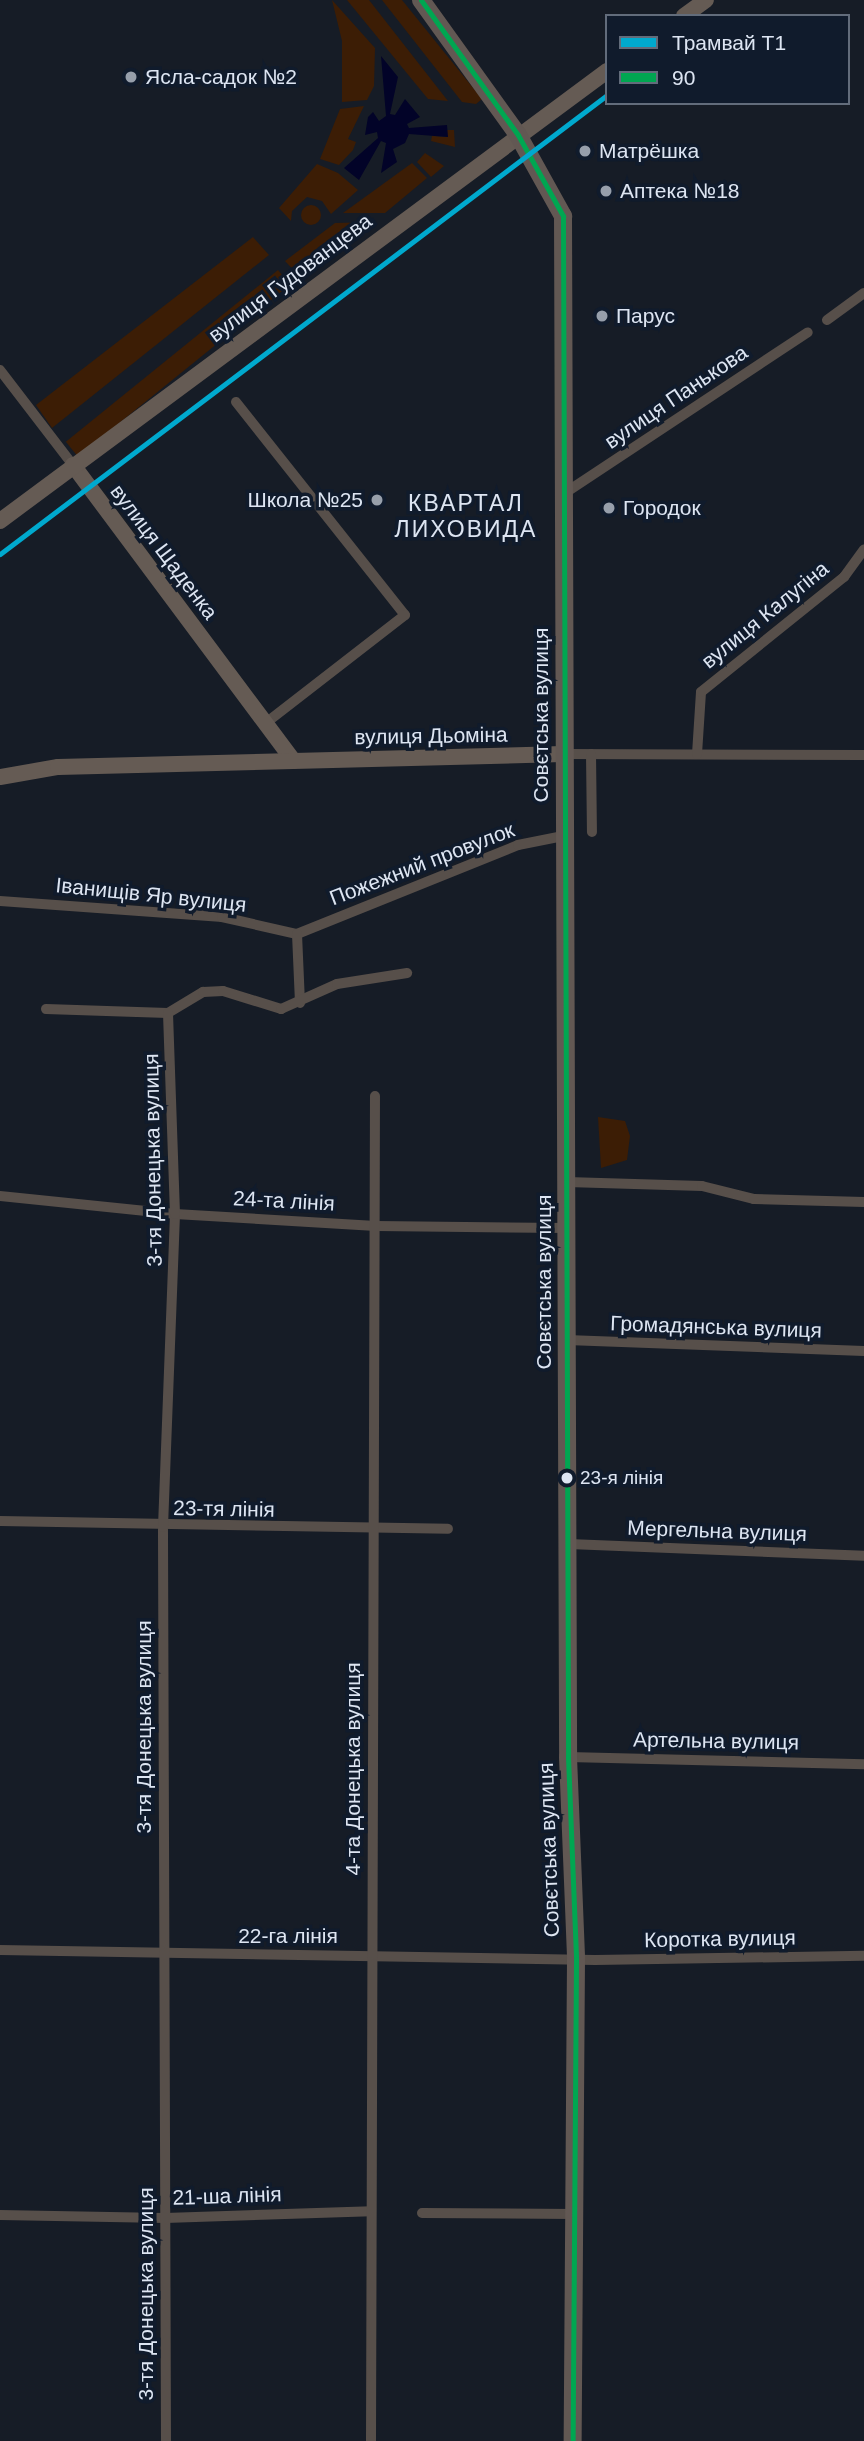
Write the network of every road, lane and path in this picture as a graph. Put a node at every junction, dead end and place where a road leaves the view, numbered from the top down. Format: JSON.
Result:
{"nodes":[{"id":1,"x":421,"y":0,"type":"edge"},
{"id":2,"x":706,"y":0,"type":"edge"},
{"id":3,"x":687,"y":14,"type":"edge"},
{"id":4,"x":605,"y":72,"type":"edge"},
{"id":5,"x":518,"y":135,"type":"junction"},
{"id":6,"x":864,"y":293,"type":"edge"},
{"id":7,"x":827,"y":320,"type":"dead end"},
{"id":8,"x":808,"y":332,"type":"dead end"},
{"id":9,"x":0,"y":370,"type":"edge"},
{"id":10,"x":236,"y":402,"type":"dead end"},
{"id":11,"x":73,"y":465,"type":"junction"},
{"id":12,"x":565,"y":493,"type":"junction"},
{"id":13,"x":0,"y":521,"type":"edge"},
{"id":14,"x":864,"y":549,"type":"edge"},
{"id":15,"x":267,"y":722,"type":"junction"},
{"id":16,"x":563,"y":754,"type":"junction"},
{"id":17,"x":591,"y":754,"type":"junction"},
{"id":18,"x":697,"y":754,"type":"junction"},
{"id":19,"x":864,"y":755,"type":"edge"},
{"id":20,"x":294,"y":761,"type":"junction"},
{"id":21,"x":0,"y":777,"type":"edge"},
{"id":22,"x":592,"y":832,"type":"dead end"},
{"id":23,"x":563,"y":836,"type":"junction"},
{"id":24,"x":0,"y":901,"type":"edge"},
{"id":25,"x":297,"y":934,"type":"junction"},
{"id":26,"x":407,"y":973,"type":"dead end"},
{"id":27,"x":300,"y":1003,"type":"junction"},
{"id":28,"x":46,"y":1009,"type":"dead end"},
{"id":29,"x":168,"y":1013,"type":"junction"},
{"id":30,"x":375,"y":1096,"type":"dead end"},
{"id":31,"x":567,"y":1182,"type":"junction"},
{"id":32,"x":0,"y":1196,"type":"edge"},
{"id":33,"x":864,"y":1202,"type":"edge"},
{"id":34,"x":176,"y":1214,"type":"junction"},
{"id":35,"x":376,"y":1226,"type":"junction"},
{"id":36,"x":567,"y":1228,"type":"junction"},
{"id":37,"x":567,"y":1340,"type":"junction"},
{"id":38,"x":864,"y":1351,"type":"edge"},
{"id":39,"x":0,"y":1521,"type":"edge"},
{"id":40,"x":163,"y":1527,"type":"junction"},
{"id":41,"x":448,"y":1529,"type":"dead end"},
{"id":42,"x":373,"y":1531,"type":"junction"},
{"id":43,"x":569,"y":1544,"type":"junction"},
{"id":44,"x":864,"y":1556,"type":"edge"},
{"id":45,"x":568,"y":1757,"type":"junction"},
{"id":46,"x":864,"y":1764,"type":"edge"},
{"id":47,"x":0,"y":1950,"type":"edge"},
{"id":48,"x":164,"y":1954,"type":"junction"},
{"id":49,"x":372,"y":1956,"type":"junction"},
{"id":50,"x":864,"y":1956,"type":"edge"},
{"id":51,"x":576,"y":1959,"type":"junction"},
{"id":52,"x":371,"y":2211,"type":"junction"},
{"id":53,"x":422,"y":2213,"type":"dead end"},
{"id":54,"x":575,"y":2214,"type":"junction"},
{"id":55,"x":0,"y":2215,"type":"edge"},
{"id":56,"x":166,"y":2218,"type":"junction"},
{"id":57,"x":166,"y":2441,"type":"edge"},
{"id":58,"x":371,"y":2441,"type":"edge"},
{"id":59,"x":573,"y":2441,"type":"edge"}],
"edges":[{"from":1,"to":5,"type":"main road","name":"Совєтська вулиця"},
{"from":2,"to":3,"type":"street"},
{"from":4,"to":5,"type":"street","name":"вулиця Гудованцева"},
{"from":5,"to":11,"type":"street","name":"вулиця Гудованцева"},
{"from":5,"to":12,"type":"main road","name":"Совєтська вулиця"},
{"from":6,"to":7,"type":"street"},
{"from":8,"to":12,"type":"street","name":"вулиця Панькова"},
{"from":9,"to":11,"type":"street","name":"вулиця Щаденка"},
{"from":10,"to":15,"type":"street"},
{"from":11,"to":13,"type":"street","name":"вулиця Гудованцева"},
{"from":11,"to":15,"type":"street","name":"вулиця Щаденка"},
{"from":12,"to":16,"type":"main road","name":"Совєтська вулиця"},
{"from":14,"to":18,"type":"street","name":"вулиця Калугіна"},
{"from":15,"to":20,"type":"street","name":"вулиця Щаденка"},
{"from":16,"to":17,"type":"street","name":"вулиця Дьоміна"},
{"from":16,"to":20,"type":"street","name":"вулиця Дьоміна"},
{"from":16,"to":23,"type":"main road","name":"Совєтська вулиця"},
{"from":17,"to":18,"type":"street","name":"вулиця Дьоміна"},
{"from":17,"to":22,"type":"street"},
{"from":18,"to":19,"type":"street","name":"вулиця Дьоміна"},
{"from":20,"to":21,"type":"street","name":"вулиця Дьоміна"},
{"from":23,"to":25,"type":"street","name":"Пожежний провулок"},
{"from":23,"to":31,"type":"main road","name":"Совєтська вулиця"},
{"from":24,"to":25,"type":"street","name":"Іванищів Яр вулиця"},
{"from":25,"to":27,"type":"street"},
{"from":26,"to":27,"type":"street"},
{"from":27,"to":29,"type":"street"},
{"from":28,"to":29,"type":"street"},
{"from":29,"to":34,"type":"street","name":"3-тя Донецька вулиця"},
{"from":30,"to":35,"type":"street","name":"4-та Донецька вулиця"},
{"from":31,"to":33,"type":"street"},
{"from":31,"to":36,"type":"main road","name":"Совєтська вулиця"},
{"from":32,"to":34,"type":"street","name":"24-та лінія"},
{"from":34,"to":35,"type":"street","name":"24-та лінія"},
{"from":34,"to":40,"type":"street","name":"3-тя Донецька вулиця"},
{"from":35,"to":36,"type":"street","name":"24-та лінія"},
{"from":35,"to":42,"type":"street","name":"4-та Донецька вулиця"},
{"from":36,"to":37,"type":"main road","name":"Совєтська вулиця"},
{"from":37,"to":38,"type":"street","name":"Громадянська вулиця"},
{"from":37,"to":43,"type":"main road","name":"Совєтська вулиця"},
{"from":39,"to":40,"type":"street","name":"23-тя лінія"},
{"from":40,"to":42,"type":"street","name":"23-тя лінія"},
{"from":40,"to":48,"type":"street","name":"3-тя Донецька вулиця"},
{"from":41,"to":42,"type":"street","name":"23-тя лінія"},
{"from":42,"to":49,"type":"street","name":"4-та Донецька вулиця"},
{"from":43,"to":44,"type":"street","name":"Мергельна вулиця"},
{"from":43,"to":45,"type":"main road","name":"Совєтська вулиця"},
{"from":45,"to":46,"type":"street","name":"Артельна вулиця"},
{"from":45,"to":51,"type":"main road","name":"Совєтська вулиця"},
{"from":47,"to":48,"type":"street","name":"22-га лінія"},
{"from":48,"to":49,"type":"street","name":"22-га лінія"},
{"from":48,"to":56,"type":"street","name":"3-тя Донецька вулиця"},
{"from":49,"to":51,"type":"street","name":"22-га лінія"},
{"from":49,"to":52,"type":"street","name":"4-та Донецька вулиця"},
{"from":50,"to":51,"type":"street","name":"Коротка вулиця"},
{"from":51,"to":54,"type":"main road","name":"Совєтська вулиця"},
{"from":52,"to":56,"type":"street","name":"21-ша лінія"},
{"from":52,"to":58,"type":"street","name":"4-та Донецька вулиця"},
{"from":53,"to":54,"type":"street"},
{"from":54,"to":59,"type":"main road","name":"Совєтська вулиця"},
{"from":55,"to":56,"type":"street","name":"21-ша лінія"},
{"from":56,"to":57,"type":"street","name":"3-тя Донецька вулиця"}]}
